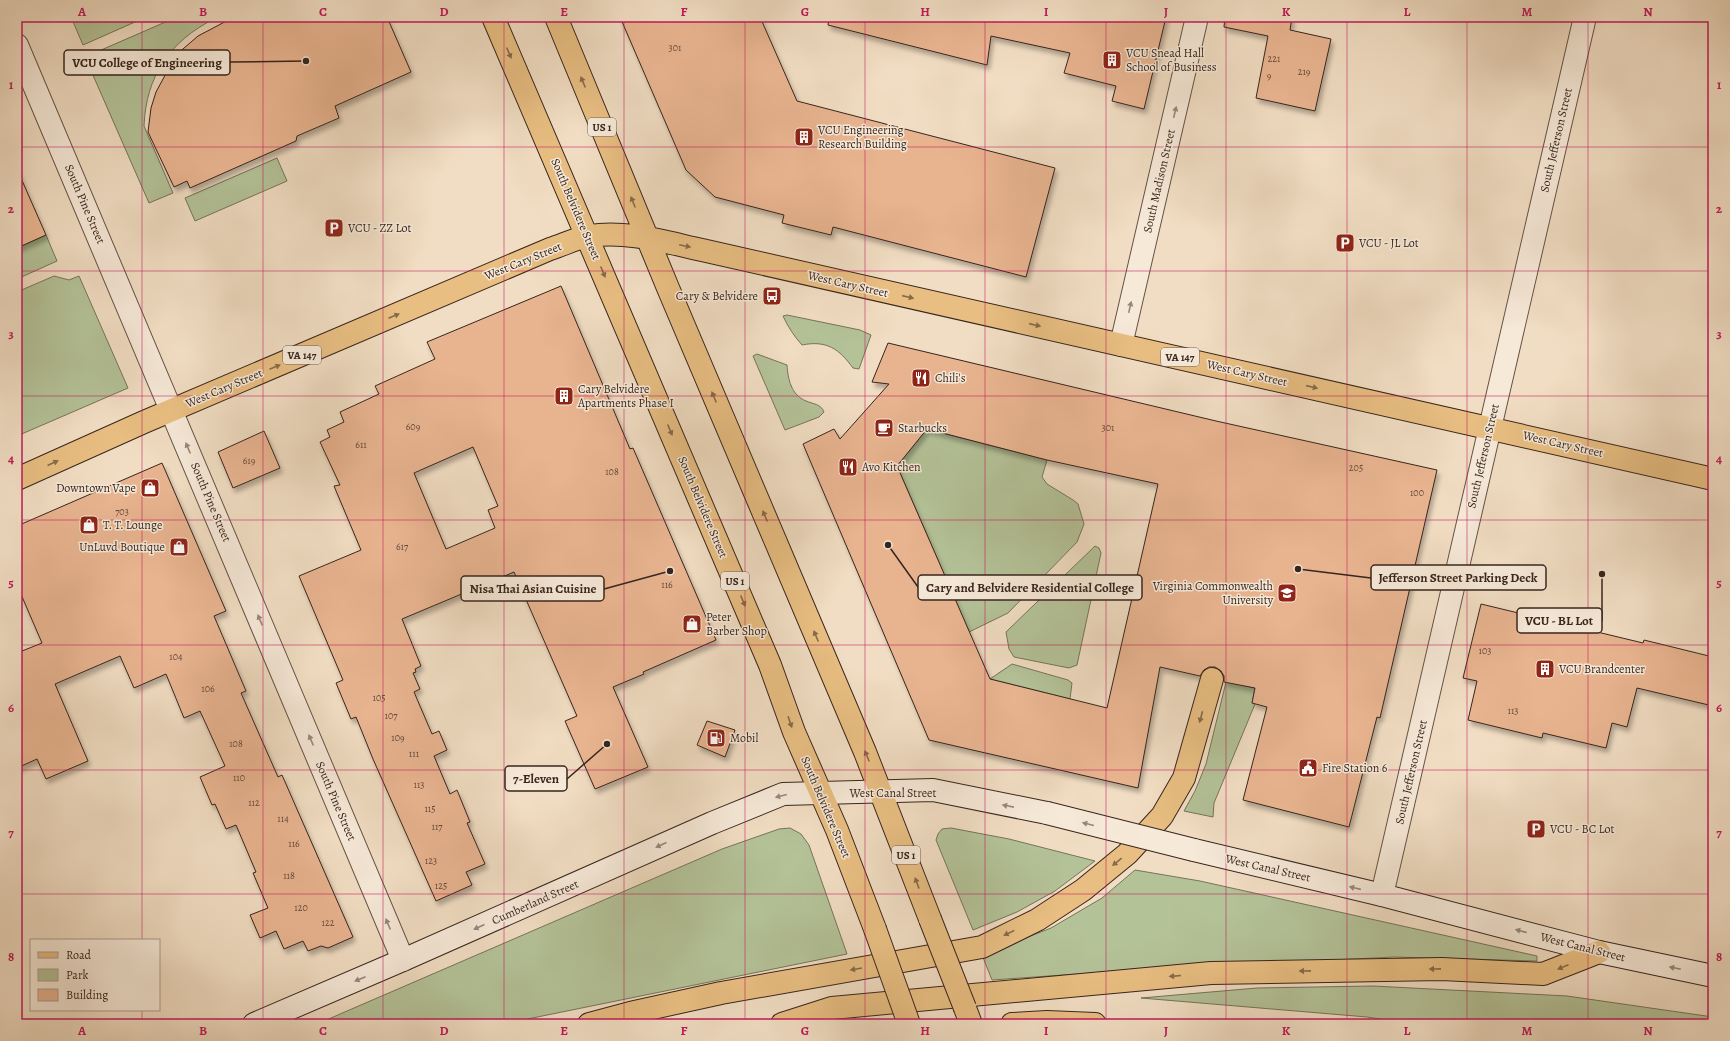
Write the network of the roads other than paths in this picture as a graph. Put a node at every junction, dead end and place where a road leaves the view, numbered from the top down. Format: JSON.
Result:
{"nodes":[{"id":1,"x":493,"y":17,"type":"edge"},
{"id":2,"x":556,"y":17,"type":"edge"},
{"id":3,"x":1197,"y":17,"type":"edge"},
{"id":4,"x":1585,"y":17,"type":"edge"},
{"id":5,"x":17,"y":45,"type":"edge"},
{"id":6,"x":588,"y":236,"type":"junction"},
{"id":7,"x":647,"y":238,"type":"junction"},
{"id":8,"x":1121,"y":345,"type":"junction"},
{"id":9,"x":172,"y":410,"type":"junction"},
{"id":10,"x":1490,"y":428,"type":"junction"},
{"id":11,"x":17,"y":479,"type":"edge"},
{"id":12,"x":1713,"y":479,"type":"edge"},
{"id":13,"x":1212,"y":679,"type":"dead end"},
{"id":14,"x":881,"y":792,"type":"junction"},
{"id":15,"x":820,"y":793,"type":"junction"},
{"id":16,"x":1382,"y":895,"type":"junction"},
{"id":17,"x":1599,"y":952,"type":"junction"},
{"id":18,"x":403,"y":960,"type":"junction"},
{"id":19,"x":1713,"y":976,"type":"edge"},
{"id":20,"x":254,"y":1024,"type":"edge"},
{"id":21,"x":589,"y":1024,"type":"edge"},
{"id":22,"x":782,"y":1024,"type":"edge"},
{"id":23,"x":909,"y":1024,"type":"edge"},
{"id":24,"x":970,"y":1024,"type":"edge"},
{"id":25,"x":1012,"y":1024,"type":"edge"},
{"id":26,"x":1095,"y":1024,"type":"edge"}],
"edges":[{"from":1,"to":6,"type":"main road","name":"South Belvidere Street","number":"US 1","one_way":true},
{"from":7,"to":2,"type":"main road","number":"US 1","one_way":true},
{"from":8,"to":3,"type":"street","name":"South Madison Street","one_way":true},
{"from":4,"to":10,"type":"street","name":"South Jefferson Street"},
{"from":5,"to":9,"type":"street","name":"South Pine Street"},
{"from":6,"to":7,"type":"main road","name":"West Cary Street","number":"VA 147"},
{"from":9,"to":6,"type":"main road","name":"West Cary Street","number":"VA 147","one_way":true},
{"from":6,"to":15,"type":"main road","name":"South Belvidere Street","number":"US 1","one_way":true},
{"from":7,"to":8,"type":"main road","name":"West Cary Street","number":"VA 147","one_way":true},
{"from":14,"to":7,"type":"main road","number":"US 1","one_way":true},
{"from":8,"to":10,"type":"main road","name":"West Cary Street","number":"VA 147","one_way":true},
{"from":11,"to":9,"type":"main road","name":"West Cary Street","number":"VA 147","one_way":true},
{"from":18,"to":9,"type":"street","name":"South Pine Street","one_way":true},
{"from":10,"to":12,"type":"main road","name":"West Cary Street","number":"VA 147"},
{"from":10,"to":16,"type":"street","name":"South Jefferson Street"},
{"from":13,"to":21,"type":"main road","one_way":true},
{"from":14,"to":15,"type":"street","name":"West Canal Street"},
{"from":16,"to":14,"type":"street","name":"West Canal Street","one_way":true,"bridge":true},
{"from":24,"to":14,"type":"main road","number":"US 1","one_way":true,"bridge":true},
{"from":15,"to":18,"type":"street","name":"Cumberland Street","one_way":true},
{"from":15,"to":23,"type":"main road","name":"South Belvidere Street","number":"US 1","bridge":true},
{"from":17,"to":16,"type":"street","name":"West Canal Street","one_way":true},
{"from":19,"to":17,"type":"street","name":"West Canal Street","one_way":true},
{"from":17,"to":22,"type":"main road","one_way":true},
{"from":18,"to":20,"type":"street","name":"Cumberland Street","one_way":true},
{"from":25,"to":26,"type":"main road"}]}
